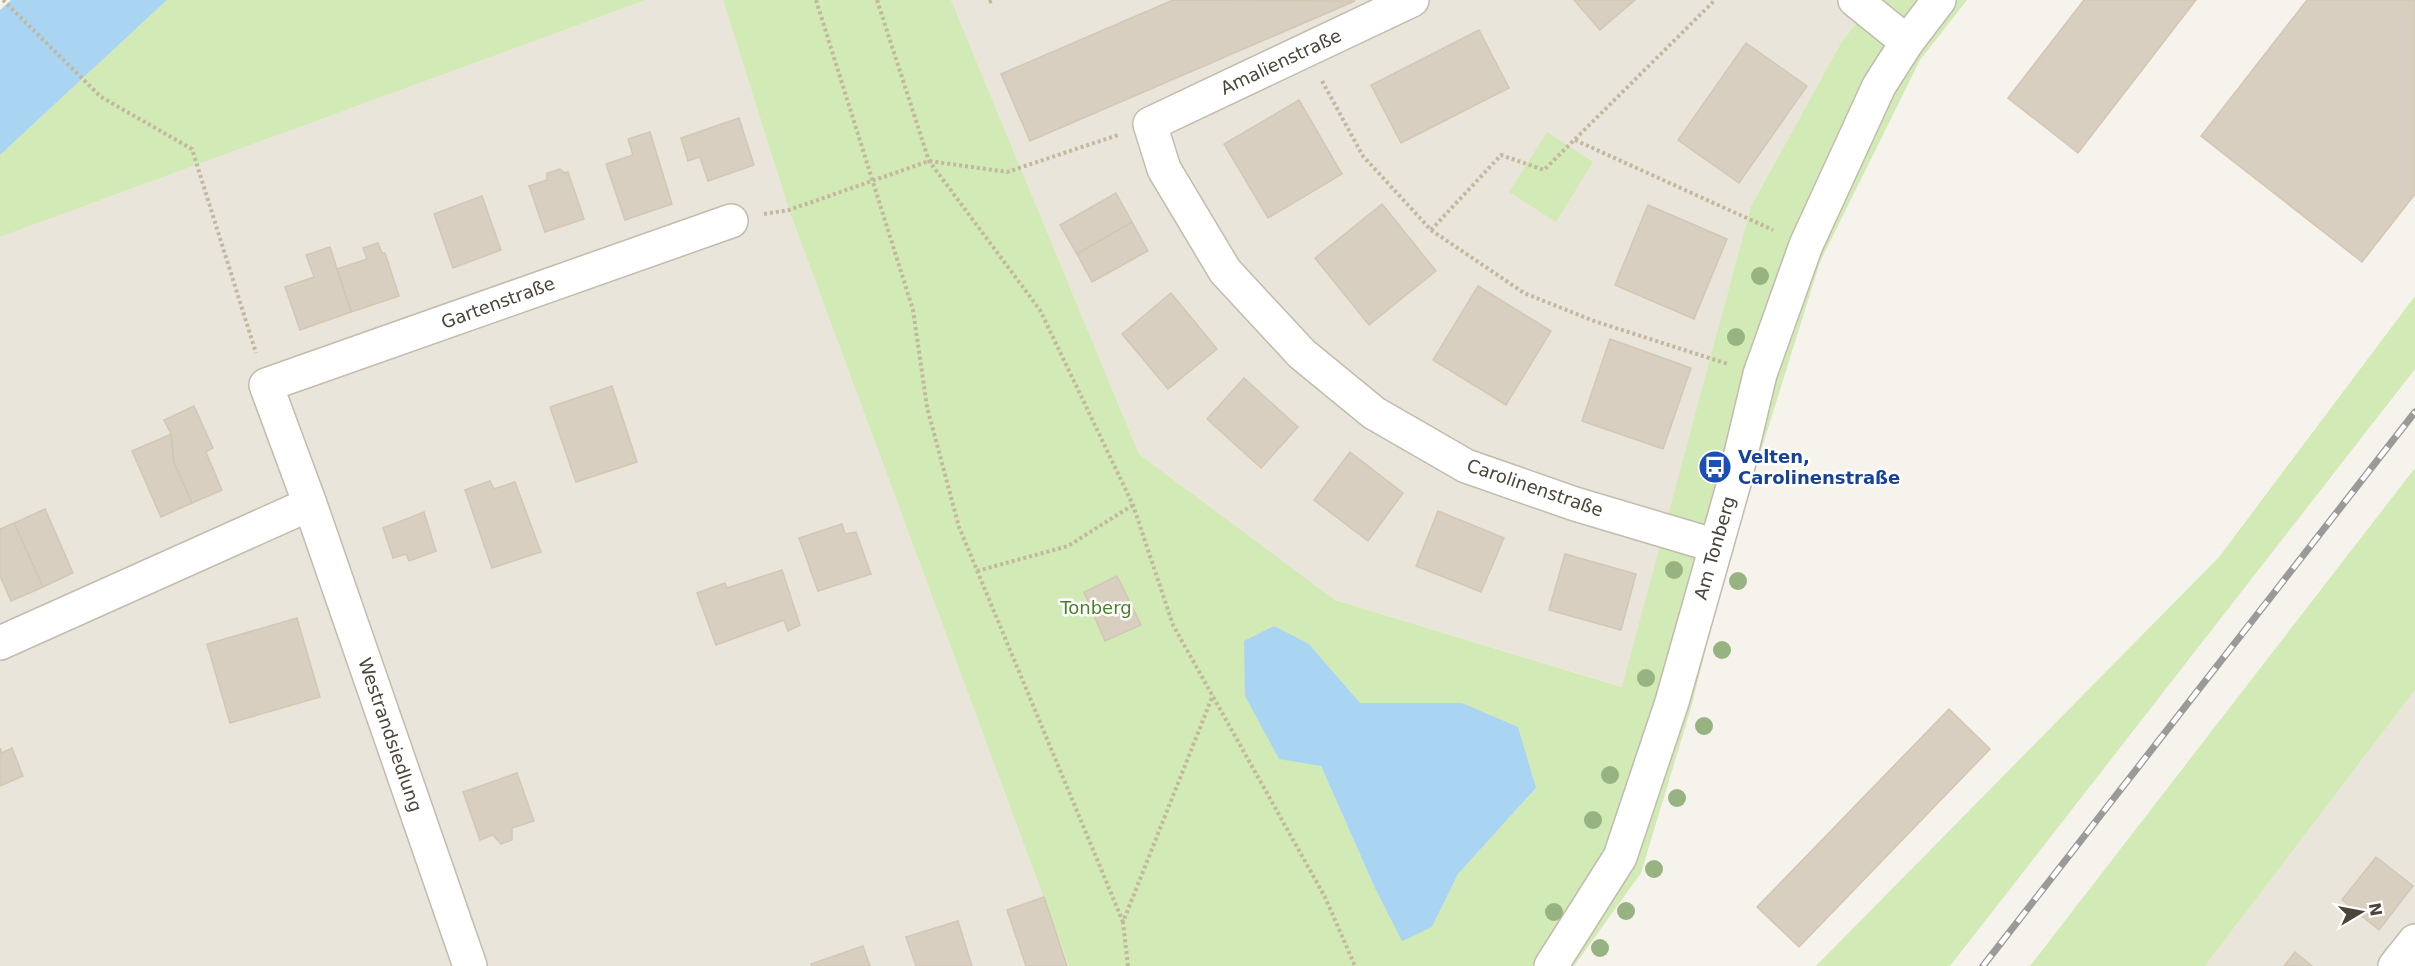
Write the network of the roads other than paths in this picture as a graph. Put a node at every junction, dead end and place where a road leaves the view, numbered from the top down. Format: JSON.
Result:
{"nodes":[{"id":1,"x":1412,"y":0,"type":"edge"},
{"id":2,"x":1855,"y":0,"type":"edge"},
{"id":3,"x":1939,"y":0,"type":"edge"},
{"id":4,"x":1907,"y":42,"type":"junction"},
{"id":5,"x":1150,"y":124,"type":"joint"},
{"id":6,"x":731,"y":221,"type":"road end"},
{"id":7,"x":266,"y":386,"type":"joint"},
{"id":8,"x":310,"y":504,"type":"junction"},
{"id":9,"x":1716,"y":546,"type":"junction"},
{"id":10,"x":0,"y":643,"type":"edge"},
{"id":11,"x":2415,"y":941,"type":"edge"},
{"id":12,"x":470,"y":966,"type":"edge"},
{"id":13,"x":1551,"y":966,"type":"edge"},
{"id":14,"x":2395,"y":966,"type":"edge"}],
"edges":[{"from":1,"to":5,"type":"street","name":"Amalienstraße"},
{"from":2,"to":4,"type":"street"},
{"from":3,"to":4,"type":"street","name":"Am Tonberg"},
{"from":4,"to":9,"type":"street","name":"Am Tonberg"},
{"from":5,"to":9,"type":"street","name":"Carolinenstraße"},
{"from":6,"to":7,"type":"street","name":"Gartenstraße"},
{"from":7,"to":8,"type":"street","name":"Westrandsiedlung"},
{"from":8,"to":10,"type":"street"},
{"from":8,"to":12,"type":"street","name":"Westrandsiedlung"},
{"from":9,"to":13,"type":"street","name":"Am Tonberg"},
{"from":11,"to":14,"type":"street"}]}
